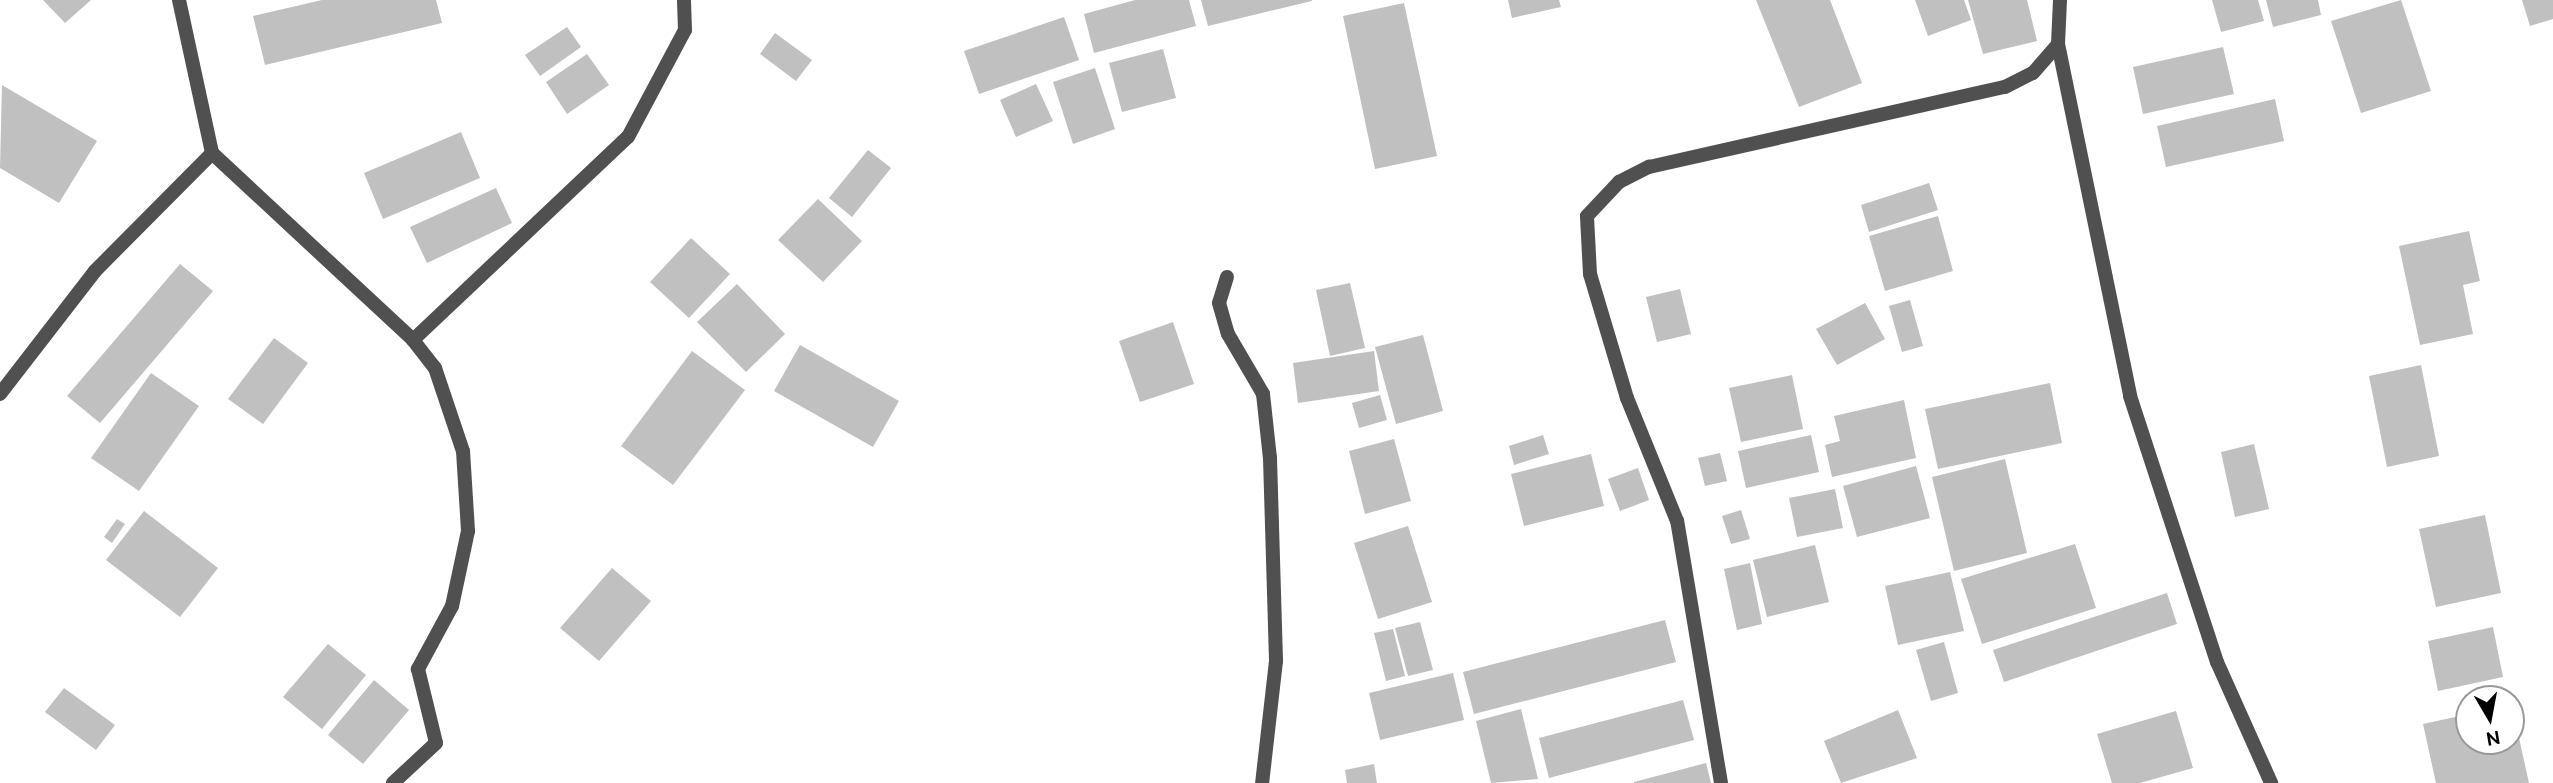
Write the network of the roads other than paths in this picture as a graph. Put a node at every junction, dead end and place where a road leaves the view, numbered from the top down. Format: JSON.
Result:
{"nodes":[{"id":1,"x":178,"y":0,"type":"edge"},
{"id":2,"x":684,"y":0,"type":"edge"},
{"id":3,"x":2060,"y":0,"type":"edge"},
{"id":4,"x":2058,"y":44,"type":"junction"},
{"id":5,"x":212,"y":153,"type":"junction"},
{"id":6,"x":1227,"y":277,"type":"dead end"},
{"id":7,"x":413,"y":340,"type":"junction"},
{"id":8,"x":0,"y":394,"type":"edge"},
{"id":9,"x":393,"y":783,"type":"edge"},
{"id":10,"x":1262,"y":783,"type":"edge"},
{"id":11,"x":1721,"y":783,"type":"edge"},
{"id":12,"x":2271,"y":783,"type":"edge"}],
"edges":[{"from":1,"to":5,"type":"street"},
{"from":2,"to":7,"type":"street"},
{"from":3,"to":4,"type":"street"},
{"from":4,"to":11,"type":"street"},
{"from":4,"to":12,"type":"street"},
{"from":5,"to":7,"type":"street"},
{"from":5,"to":8,"type":"street"},
{"from":6,"to":10,"type":"street"},
{"from":7,"to":9,"type":"street"}]}
